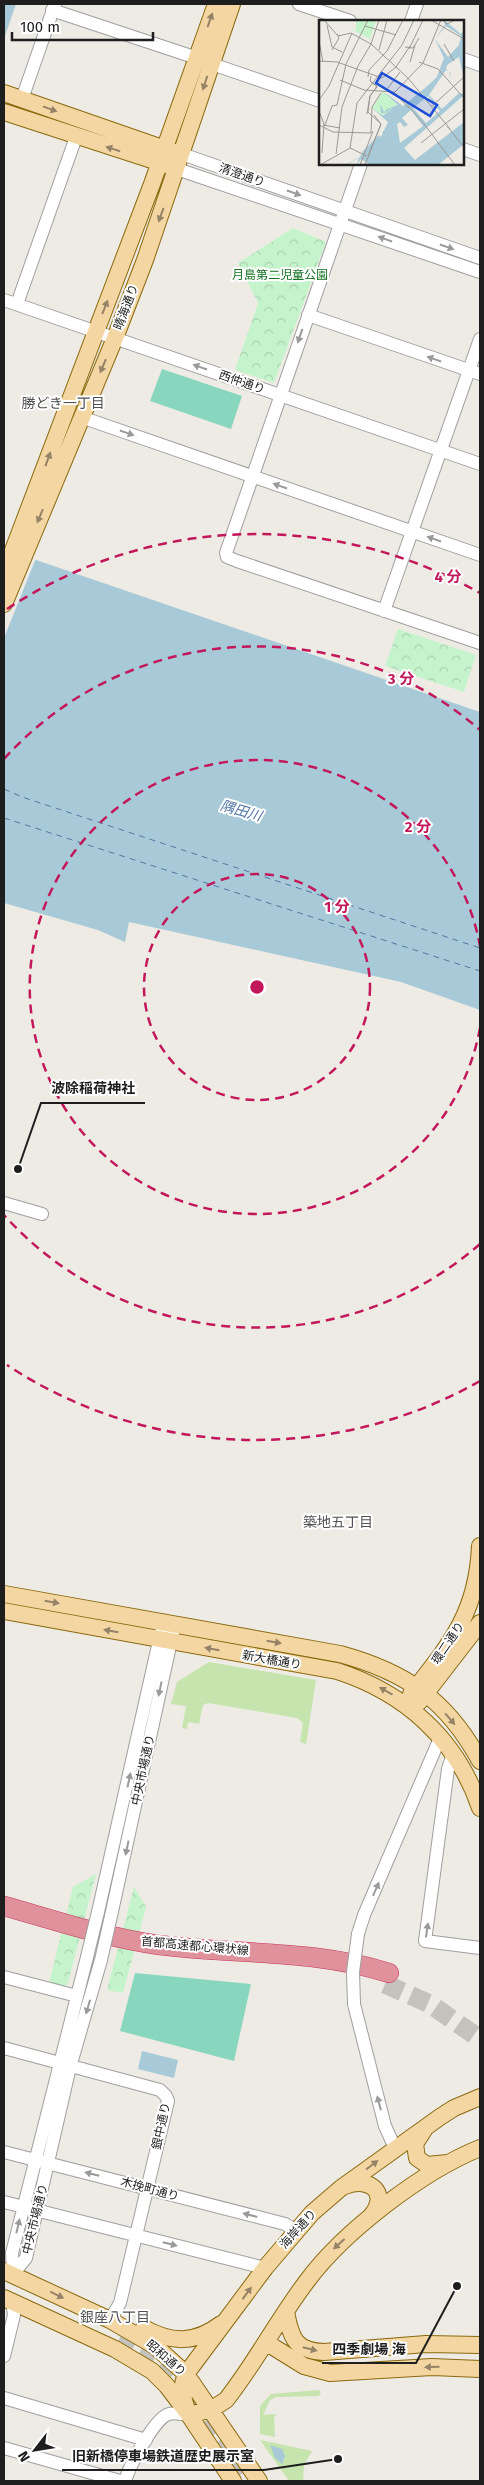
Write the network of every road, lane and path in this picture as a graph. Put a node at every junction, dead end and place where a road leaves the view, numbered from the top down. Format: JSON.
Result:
{"nodes":[{"id":1,"x":216,"y":4,"type":"edge"},
{"id":2,"x":232,"y":4,"type":"edge"},
{"id":3,"x":299,"y":4,"type":"edge"},
{"id":4,"x":417,"y":4,"type":"edge"},
{"id":5,"x":53,"y":7,"type":"edge"},
{"id":6,"x":347,"y":20,"type":"edge"},
{"id":7,"x":411,"y":20,"type":"edge"},
{"id":8,"x":464,"y":59,"type":"edge"},
{"id":9,"x":204,"y":61,"type":"junction"},
{"id":10,"x":480,"y":65,"type":"edge"},
{"id":11,"x":4,"y":92,"type":"edge"},
{"id":12,"x":22,"y":99,"type":"junction"},
{"id":13,"x":319,"y":101,"type":"edge"},
{"id":14,"x":4,"y":112,"type":"edge"},
{"id":15,"x":76,"y":137,"type":"junction"},
{"id":16,"x":464,"y":149,"type":"edge"},
{"id":17,"x":480,"y":155,"type":"edge"},
{"id":18,"x":162,"y":156,"type":"junction"},
{"id":19,"x":180,"y":161,"type":"junction"},
{"id":20,"x":361,"y":165,"type":"edge"},
{"id":21,"x":344,"y":211,"type":"junction"},
{"id":22,"x":340,"y":224,"type":"junction"},
{"id":23,"x":480,"y":258,"type":"edge"},
{"id":24,"x":480,"y":272,"type":"edge"},
{"id":25,"x":4,"y":300,"type":"edge"},
{"id":26,"x":17,"y":304,"type":"junction"},
{"id":27,"x":308,"y":315,"type":"junction"},
{"id":28,"x":96,"y":332,"type":"junction"},
{"id":29,"x":115,"y":338,"type":"junction"},
{"id":30,"x":480,"y":339,"type":"edge"},
{"id":31,"x":475,"y":372,"type":"edge"},
{"id":32,"x":279,"y":395,"type":"junction"},
{"id":33,"x":82,"y":417,"type":"junction"},
{"id":34,"x":441,"y":450,"type":"junction"},
{"id":35,"x":480,"y":464,"type":"edge"},
{"id":36,"x":251,"y":476,"type":"junction"},
{"id":37,"x":412,"y":531,"type":"junction"},
{"id":38,"x":24,"y":540,"type":"junction"},
{"id":39,"x":480,"y":554,"type":"edge"},
{"id":40,"x":4,"y":574,"type":"edge"},
{"id":41,"x":4,"y":604,"type":"edge"},
{"id":42,"x":384,"y":611,"type":"junction"},
{"id":43,"x":480,"y":643,"type":"edge"},
{"id":44,"x":4,"y":1203,"type":"edge"},
{"id":45,"x":42,"y":1214,"type":"dead end"},
{"id":46,"x":480,"y":1546,"type":"edge"},
{"id":47,"x":4,"y":1594,"type":"edge"},
{"id":48,"x":4,"y":1611,"type":"edge"},
{"id":49,"x":169,"y":1622,"type":"junction"},
{"id":50,"x":480,"y":1623,"type":"edge"},
{"id":51,"x":165,"y":1640,"type":"junction"},
{"id":52,"x":421,"y":1690,"type":"junction"},
{"id":53,"x":408,"y":1706,"type":"junction"},
{"id":54,"x":440,"y":1738,"type":"junction"},
{"id":55,"x":453,"y":1754,"type":"junction"},
{"id":56,"x":480,"y":1761,"type":"edge"},
{"id":57,"x":480,"y":1808,"type":"edge"},
{"id":58,"x":4,"y":1895,"type":"edge"},
{"id":59,"x":4,"y":1906,"type":"edge"},
{"id":60,"x":4,"y":1917,"type":"edge"},
{"id":61,"x":480,"y":1948,"type":"edge"},
{"id":62,"x":257,"y":1952,"type":"junction"},
{"id":63,"x":4,"y":1977,"type":"edge"},
{"id":64,"x":77,"y":1996,"type":"junction"},
{"id":65,"x":4,"y":2048,"type":"edge"},
{"id":66,"x":64,"y":2066,"type":"junction"},
{"id":67,"x":480,"y":2098,"type":"edge"},
{"id":68,"x":427,"y":2126,"type":"junction"},
{"id":69,"x":395,"y":2148,"type":"junction"},
{"id":70,"x":480,"y":2148,"type":"edge"},
{"id":71,"x":4,"y":2152,"type":"edge"},
{"id":72,"x":35,"y":2160,"type":"junction"},
{"id":73,"x":452,"y":2162,"type":"junction"},
{"id":74,"x":48,"y":2163,"type":"junction"},
{"id":75,"x":146,"y":2188,"type":"junction"},
{"id":76,"x":341,"y":2188,"type":"junction"},
{"id":77,"x":4,"y":2202,"type":"edge"},
{"id":78,"x":23,"y":2207,"type":"junction"},
{"id":79,"x":38,"y":2211,"type":"junction"},
{"id":80,"x":367,"y":2222,"type":"junction"},
{"id":81,"x":296,"y":2230,"type":"junction"},
{"id":82,"x":135,"y":2236,"type":"junction"},
{"id":83,"x":265,"y":2268,"type":"junction"},
{"id":84,"x":8,"y":2272,"type":"edge"},
{"id":85,"x":7,"y":2296,"type":"edge"},
{"id":86,"x":286,"y":2312,"type":"junction"},
{"id":87,"x":230,"y":2316,"type":"junction"},
{"id":88,"x":110,"y":2320,"type":"junction"},
{"id":89,"x":118,"y":2342,"type":"tunnel mouth"},
{"id":90,"x":267,"y":2343,"type":"junction"},
{"id":91,"x":480,"y":2345,"type":"edge"},
{"id":92,"x":4,"y":2356,"type":"edge"},
{"id":93,"x":480,"y":2369,"type":"edge"},
{"id":94,"x":186,"y":2374,"type":"junction"},
{"id":95,"x":4,"y":2398,"type":"edge"},
{"id":96,"x":226,"y":2400,"type":"junction"},
{"id":97,"x":212,"y":2409,"type":"junction"},
{"id":98,"x":188,"y":2415,"type":"junction"},
{"id":99,"x":229,"y":2435,"type":"junction"},
{"id":100,"x":146,"y":2440,"type":"junction"},
{"id":101,"x":4,"y":2448,"type":"edge"},
{"id":102,"x":120,"y":2481,"type":"edge"},
{"id":103,"x":125,"y":2481,"type":"edge"},
{"id":104,"x":233,"y":2481,"type":"edge"},
{"id":105,"x":259,"y":2481,"type":"edge"}],
"edges":[{"from":9,"to":1,"type":"main road","name":"晴海通り","one_way":true},
{"from":2,"to":9,"type":"main road","name":"晴海通り"},
{"from":3,"to":6,"type":"street"},
{"from":4,"to":7,"type":"street"},
{"from":5,"to":9,"type":"street"},
{"from":5,"to":12,"type":"street"},
{"from":8,"to":10,"type":"street"},
{"from":9,"to":13,"type":"street"},
{"from":9,"to":18,"type":"main road","name":"晴海通り"},
{"from":9,"to":19,"type":"main road","name":"晴海通り","one_way":true},
{"from":11,"to":12,"type":"main road","name":"清澄通り"},
{"from":12,"to":18,"type":"main road","name":"清澄通り","one_way":true},
{"from":14,"to":15,"type":"main road","name":"清澄通り"},
{"from":18,"to":15,"type":"main road","name":"清澄通り","one_way":true},
{"from":15,"to":26,"type":"street"},
{"from":16,"to":17,"type":"street"},
{"from":18,"to":19,"type":"main road","name":"清澄通り"},
{"from":28,"to":18,"type":"main road","name":"晴海通り","one_way":true},
{"from":19,"to":21,"type":"street","name":"清澄通り","one_way":true},
{"from":19,"to":22,"type":"street","name":"清澄通り"},
{"from":19,"to":29,"type":"main road","name":"晴海通り","one_way":true},
{"from":20,"to":21,"type":"street"},
{"from":21,"to":22,"type":"street"},
{"from":21,"to":23,"type":"street","name":"清澄通り","one_way":true},
{"from":24,"to":22,"type":"street","name":"清澄通り","one_way":true},
{"from":22,"to":27,"type":"street"},
{"from":25,"to":26,"type":"street","name":"西仲通り"},
{"from":26,"to":28,"type":"street","name":"西仲通り"},
{"from":31,"to":27,"type":"street","one_way":true},
{"from":27,"to":32,"type":"street","one_way":true},
{"from":28,"to":29,"type":"street","name":"西仲通り"},
{"from":38,"to":28,"type":"main road","name":"晴海通り","one_way":true},
{"from":32,"to":29,"type":"street","name":"西仲通り","one_way":true},
{"from":29,"to":33,"type":"main road","name":"晴海通り","one_way":true},
{"from":30,"to":31,"type":"street"},
{"from":31,"to":34,"type":"street"},
{"from":32,"to":34,"type":"street","name":"西仲通り"},
{"from":32,"to":36,"type":"street"},
{"from":33,"to":36,"type":"street","one_way":true},
{"from":33,"to":38,"type":"main road","name":"晴海通り","one_way":true},
{"from":34,"to":35,"type":"street","name":"西仲通り"},
{"from":34,"to":37,"type":"street"},
{"from":37,"to":36,"type":"street","one_way":true},
{"from":36,"to":42,"type":"street"},
{"from":39,"to":37,"type":"street","one_way":true},
{"from":37,"to":42,"type":"street"},
{"from":38,"to":40,"type":"main road","name":"晴海通り"},
{"from":38,"to":41,"type":"main road","name":"晴海通り"},
{"from":42,"to":43,"type":"street"},
{"from":44,"to":45,"type":"street"},
{"from":46,"to":52,"type":"main road","name":"環二通り"},
{"from":47,"to":49,"type":"main road","name":"新大橋通り","one_way":true},
{"from":51,"to":48,"type":"main road","name":"新大橋通り","one_way":true},
{"from":49,"to":51,"type":"street","name":"中央市場通り"},
{"from":49,"to":52,"type":"main road","name":"新大橋通り","one_way":true},
{"from":50,"to":52,"type":"main road","name":"環二通り"},
{"from":53,"to":51,"type":"main road","name":"新大橋通り","one_way":true},
{"from":64,"to":51,"type":"street","name":"中央市場通り","one_way":true,"bridge":true},
{"from":51,"to":66,"type":"street","name":"中央市場通り","one_way":true,"bridge":true},
{"from":52,"to":53,"type":"main road","name":"環二通り"},
{"from":52,"to":56,"type":"main road","name":"新大橋通り","one_way":true},
{"from":53,"to":54,"type":"main road","name":"新大橋通り"},
{"from":54,"to":55,"type":"main road","name":"新大橋通り"},
{"from":69,"to":54,"type":"street","one_way":true,"bridge":true},
{"from":55,"to":57,"type":"main road","name":"新大橋通り"},
{"from":61,"to":55,"type":"street","one_way":true},
{"from":58,"to":62,"type":"highway"},
{"from":59,"to":62,"type":"highway","name":"首都高速都心環状線"},
{"from":60,"to":62,"type":"highway","name":"首都高速都心環状線"},
{"from":63,"to":64,"type":"street"},
{"from":64,"to":66,"type":"street","name":"中央市場通り"},
{"from":65,"to":66,"type":"street","name":"銀中通り"},
{"from":66,"to":72,"type":"street","name":"中央市場通り"},
{"from":66,"to":74,"type":"street","name":"中央市場通り"},
{"from":66,"to":75,"type":"street","name":"銀中通り"},
{"from":67,"to":68,"type":"main road","name":"海岸通り"},
{"from":68,"to":69,"type":"main road","name":"海岸通り"},
{"from":68,"to":73,"type":"main road"},
{"from":76,"to":69,"type":"main road","name":"海岸通り","one_way":true},
{"from":70,"to":73,"type":"main road"},
{"from":71,"to":72,"type":"street","name":"木挽町通り"},
{"from":72,"to":74,"type":"street","name":"木挽町通り"},
{"from":72,"to":78,"type":"street","name":"中央市場通り"},
{"from":73,"to":80,"type":"main road"},
{"from":75,"to":74,"type":"street","name":"木挽町通り","one_way":true},
{"from":74,"to":79,"type":"street","name":"中央市場通り"},
{"from":81,"to":75,"type":"street","name":"木挽町通り","one_way":true},
{"from":75,"to":82,"type":"street","name":"銀中通り"},
{"from":76,"to":80,"type":"main road"},
{"from":76,"to":81,"type":"main road","name":"海岸通り"},
{"from":77,"to":78,"type":"street"},
{"from":78,"to":79,"type":"street"},
{"from":84,"to":78,"type":"street","name":"中央市場通り","one_way":true},
{"from":79,"to":82,"type":"street"},
{"from":79,"to":84,"type":"street","name":"中央市場通り"},
{"from":80,"to":86,"type":"main road","one_way":true},
{"from":81,"to":83,"type":"main road","name":"海岸通り"},
{"from":82,"to":83,"type":"street","one_way":true},
{"from":82,"to":88,"type":"street","name":"銀中通り"},
{"from":87,"to":83,"type":"main road","name":"海岸通り","one_way":true},
{"from":84,"to":88,"type":"main road","name":"昭和通り","one_way":true},
{"from":85,"to":89,"type":"main road"},
{"from":85,"to":92,"type":"street"},
{"from":85,"to":98,"type":"main road","name":"昭和通り"},
{"from":86,"to":90,"type":"main road"},
{"from":86,"to":91,"type":"main road","one_way":true},
{"from":87,"to":88,"type":"main road"},
{"from":87,"to":94,"type":"main road","name":"海岸通り"},
{"from":88,"to":94,"type":"main road","name":"昭和通り"},
{"from":93,"to":90,"type":"main road","one_way":true},
{"from":90,"to":96,"type":"main road"},
{"from":94,"to":97,"type":"main road","name":"昭和通り"},
{"from":94,"to":98,"type":"main road"},
{"from":95,"to":100,"type":"street"},
{"from":96,"to":97,"type":"main road"},
{"from":96,"to":99,"type":"main road"},
{"from":97,"to":98,"type":"main road"},
{"from":97,"to":99,"type":"main road","name":"昭和通り"},
{"from":98,"to":100,"type":"street"},
{"from":98,"to":104,"type":"main road","name":"昭和通り"},
{"from":99,"to":105,"type":"main road","name":"昭和通り"},
{"from":100,"to":103,"type":"street"},
{"from":101,"to":102,"type":"street"}]}
